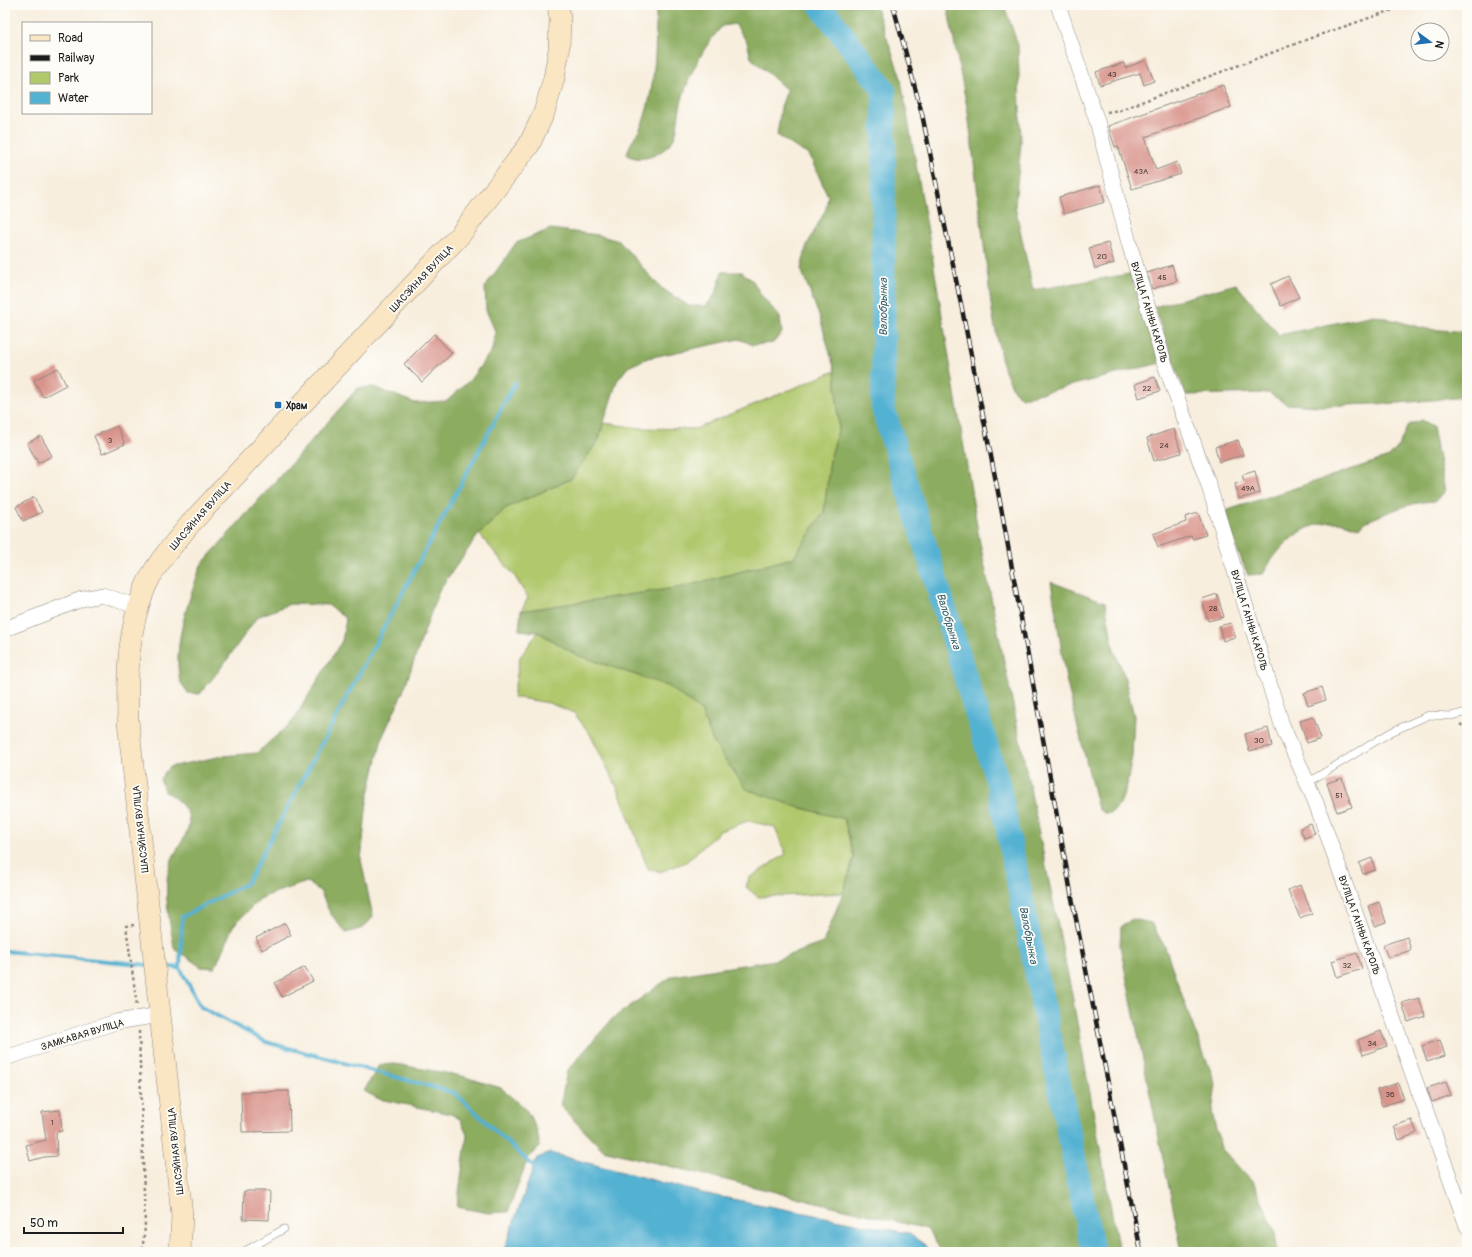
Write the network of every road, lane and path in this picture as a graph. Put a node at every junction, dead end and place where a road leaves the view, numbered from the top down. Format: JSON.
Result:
{"nodes":[{"id":1,"x":558,"y":5,"type":"edge"},
{"id":2,"x":1058,"y":5,"type":"edge"},
{"id":3,"x":1408,"y":5,"type":"edge"},
{"id":4,"x":1094,"y":113,"type":"junction"},
{"id":5,"x":139,"y":606,"type":"junction"},
{"id":6,"x":5,"y":629,"type":"edge"},
{"id":7,"x":1467,"y":712,"type":"edge"},
{"id":8,"x":1307,"y":783,"type":"junction"},
{"id":9,"x":128,"y":946,"type":"dead end"},
{"id":10,"x":160,"y":1012,"type":"junction"},
{"id":11,"x":138,"y":1017,"type":"junction"},
{"id":12,"x":5,"y":1058,"type":"edge"},
{"id":13,"x":1467,"y":1226,"type":"edge"},
{"id":14,"x":284,"y":1229,"type":"dead end"},
{"id":15,"x":142,"y":1252,"type":"edge"},
{"id":16,"x":180,"y":1252,"type":"edge"},
{"id":17,"x":243,"y":1252,"type":"edge"}],
"edges":[{"from":1,"to":5,"type":"main road","name":"ШАСЭЙНАЯ ВУЛІЦА"},
{"from":2,"to":4,"type":"street","name":"ВУЛІЦА ГАННЫ КАРОЛЬ"},
{"from":3,"to":4,"type":"path"},
{"from":4,"to":8,"type":"street","name":"ВУЛІЦА ГАННЫ КАРОЛЬ"},
{"from":5,"to":6,"type":"street"},
{"from":5,"to":10,"type":"main road","name":"ШАСЭЙНАЯ ВУЛІЦА"},
{"from":7,"to":8,"type":"lane"},
{"from":8,"to":13,"type":"street","name":"ВУЛІЦА ГАННЫ КАРОЛЬ"},
{"from":9,"to":11,"type":"path"},
{"from":10,"to":11,"type":"street","name":"ЗАМКАВАЯ ВУЛІЦА"},
{"from":10,"to":16,"type":"main road","name":"ШАСЭЙНАЯ ВУЛІЦА"},
{"from":11,"to":12,"type":"street","name":"ЗАМКАВАЯ ВУЛІЦА"},
{"from":11,"to":15,"type":"path"},
{"from":14,"to":17,"type":"lane"}]}
